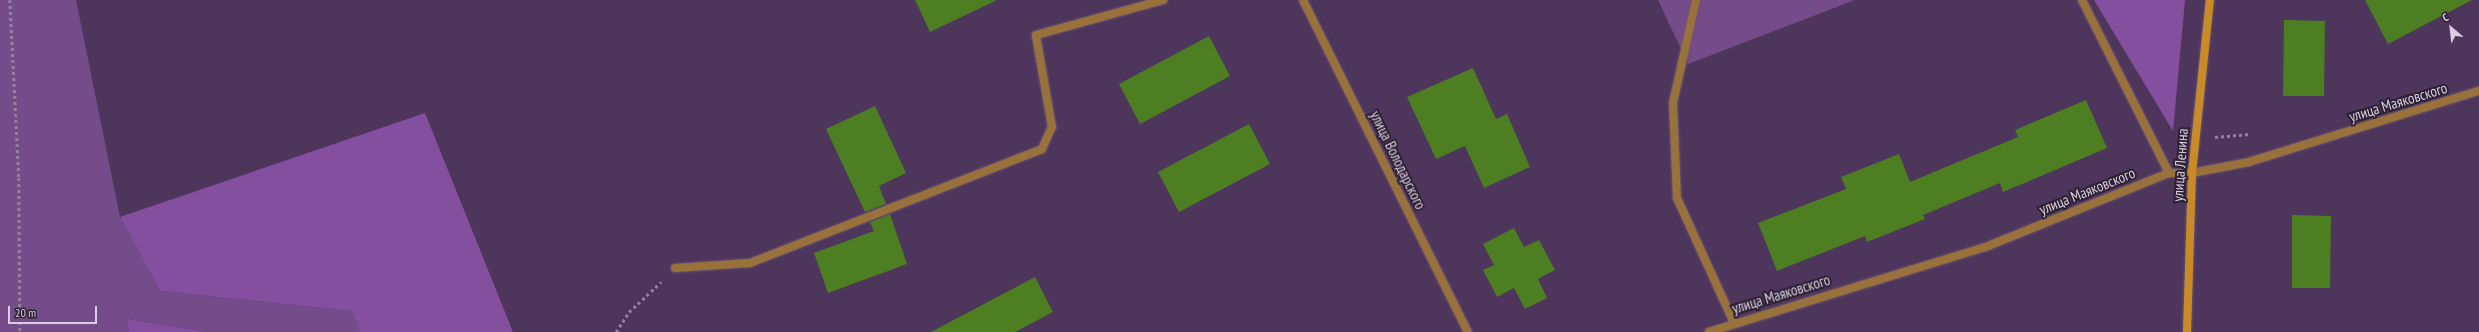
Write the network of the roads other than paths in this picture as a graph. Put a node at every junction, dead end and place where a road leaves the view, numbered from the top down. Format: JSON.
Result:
{"nodes":[{"id":1,"x":1163,"y":0,"type":"edge"},
{"id":2,"x":1303,"y":0,"type":"edge"},
{"id":3,"x":1696,"y":0,"type":"edge"},
{"id":4,"x":2082,"y":0,"type":"edge"},
{"id":5,"x":2210,"y":0,"type":"edge"},
{"id":6,"x":2479,"y":91,"type":"edge"},
{"id":7,"x":2169,"y":173,"type":"junction"},
{"id":8,"x":2192,"y":173,"type":"junction"},
{"id":9,"x":675,"y":268,"type":"road end"},
{"id":10,"x":1734,"y":323,"type":"junction"},
{"id":11,"x":1468,"y":332,"type":"edge"},
{"id":12,"x":1708,"y":332,"type":"edge"},
{"id":13,"x":2187,"y":332,"type":"edge"}],
"edges":[{"from":1,"to":9,"type":"street"},
{"from":2,"to":11,"type":"street","name":"улица Володарского"},
{"from":3,"to":10,"type":"street"},
{"from":4,"to":7,"type":"street"},
{"from":5,"to":8,"type":"street","name":"улица Ленина"},
{"from":6,"to":8,"type":"street","name":"улица Маяковского"},
{"from":7,"to":8,"type":"street","name":"улица Маяковского"},
{"from":7,"to":10,"type":"street","name":"улица Маяковского"},
{"from":8,"to":13,"type":"street","name":"улица Ленина"},
{"from":10,"to":12,"type":"street","name":"улица Маяковского"}]}
